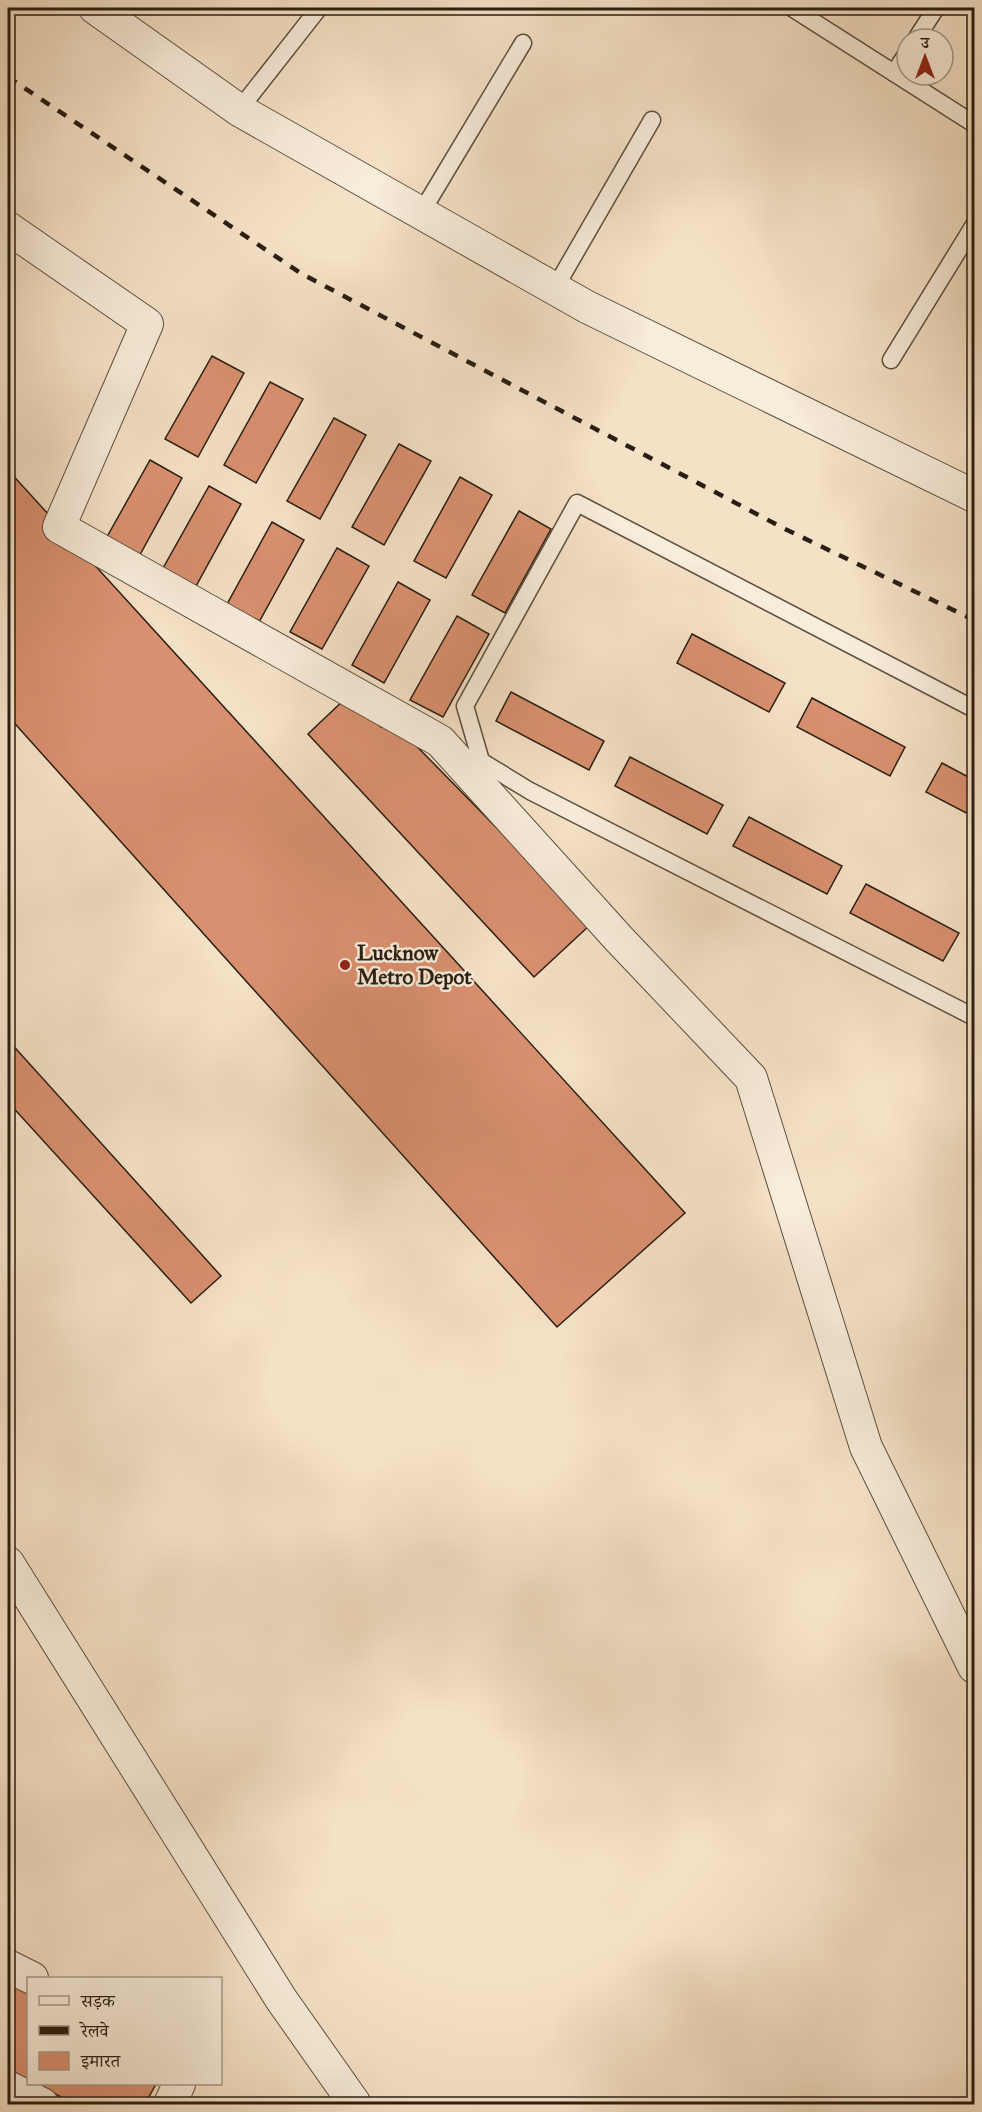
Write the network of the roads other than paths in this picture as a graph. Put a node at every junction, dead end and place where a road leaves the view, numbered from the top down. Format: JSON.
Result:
{"nodes":[{"id":1,"x":319,"y":8,"type":"edge"},
{"id":2,"x":792,"y":8,"type":"edge"},
{"id":3,"x":936,"y":8,"type":"edge"},
{"id":4,"x":98,"y":9,"type":"edge"},
{"id":5,"x":924,"y":27,"type":"edge"},
{"id":6,"x":524,"y":43,"type":"dead end"},
{"id":7,"x":894,"y":73,"type":"joint"},
{"id":8,"x":239,"y":110,"type":"junction"},
{"id":9,"x":652,"y":120,"type":"dead end"},
{"id":10,"x":975,"y":124,"type":"edge"},
{"id":11,"x":421,"y":213,"type":"junction"},
{"id":12,"x":975,"y":225,"type":"edge"},
{"id":13,"x":8,"y":228,"type":"edge"},
{"id":14,"x":555,"y":288,"type":"junction"},
{"id":15,"x":891,"y":360,"type":"dead end"},
{"id":16,"x":975,"y":496,"type":"edge"},
{"id":17,"x":975,"y":709,"type":"edge"},
{"id":18,"x":975,"y":1017,"type":"edge"},
{"id":19,"x":8,"y":1563,"type":"edge"},
{"id":20,"x":975,"y":1667,"type":"edge"},
{"id":21,"x":8,"y":1966,"type":"edge"},
{"id":22,"x":30,"y":1977,"type":"edge"},
{"id":23,"x":179,"y":2085,"type":"edge"},
{"id":24,"x":8,"y":2086,"type":"edge"},
{"id":25,"x":42,"y":2104,"type":"edge"},
{"id":26,"x":170,"y":2104,"type":"edge"},
{"id":27,"x":355,"y":2104,"type":"edge"}],
"edges":[{"from":1,"to":8,"type":"lane"},
{"from":2,"to":7,"type":"lane"},
{"from":3,"to":5,"type":"lane"},
{"from":4,"to":8,"type":"street"},
{"from":6,"to":11,"type":"lane"},
{"from":7,"to":10,"type":"lane"},
{"from":8,"to":11,"type":"street"},
{"from":9,"to":14,"type":"lane"},
{"from":11,"to":14,"type":"street"},
{"from":12,"to":15,"type":"lane"},
{"from":13,"to":20,"type":"street"},
{"from":14,"to":16,"type":"street"},
{"from":17,"to":18,"type":"lane"},
{"from":19,"to":27,"type":"street"},
{"from":21,"to":22,"type":"street"},
{"from":23,"to":26,"type":"street"},
{"from":24,"to":25,"type":"street"}]}
